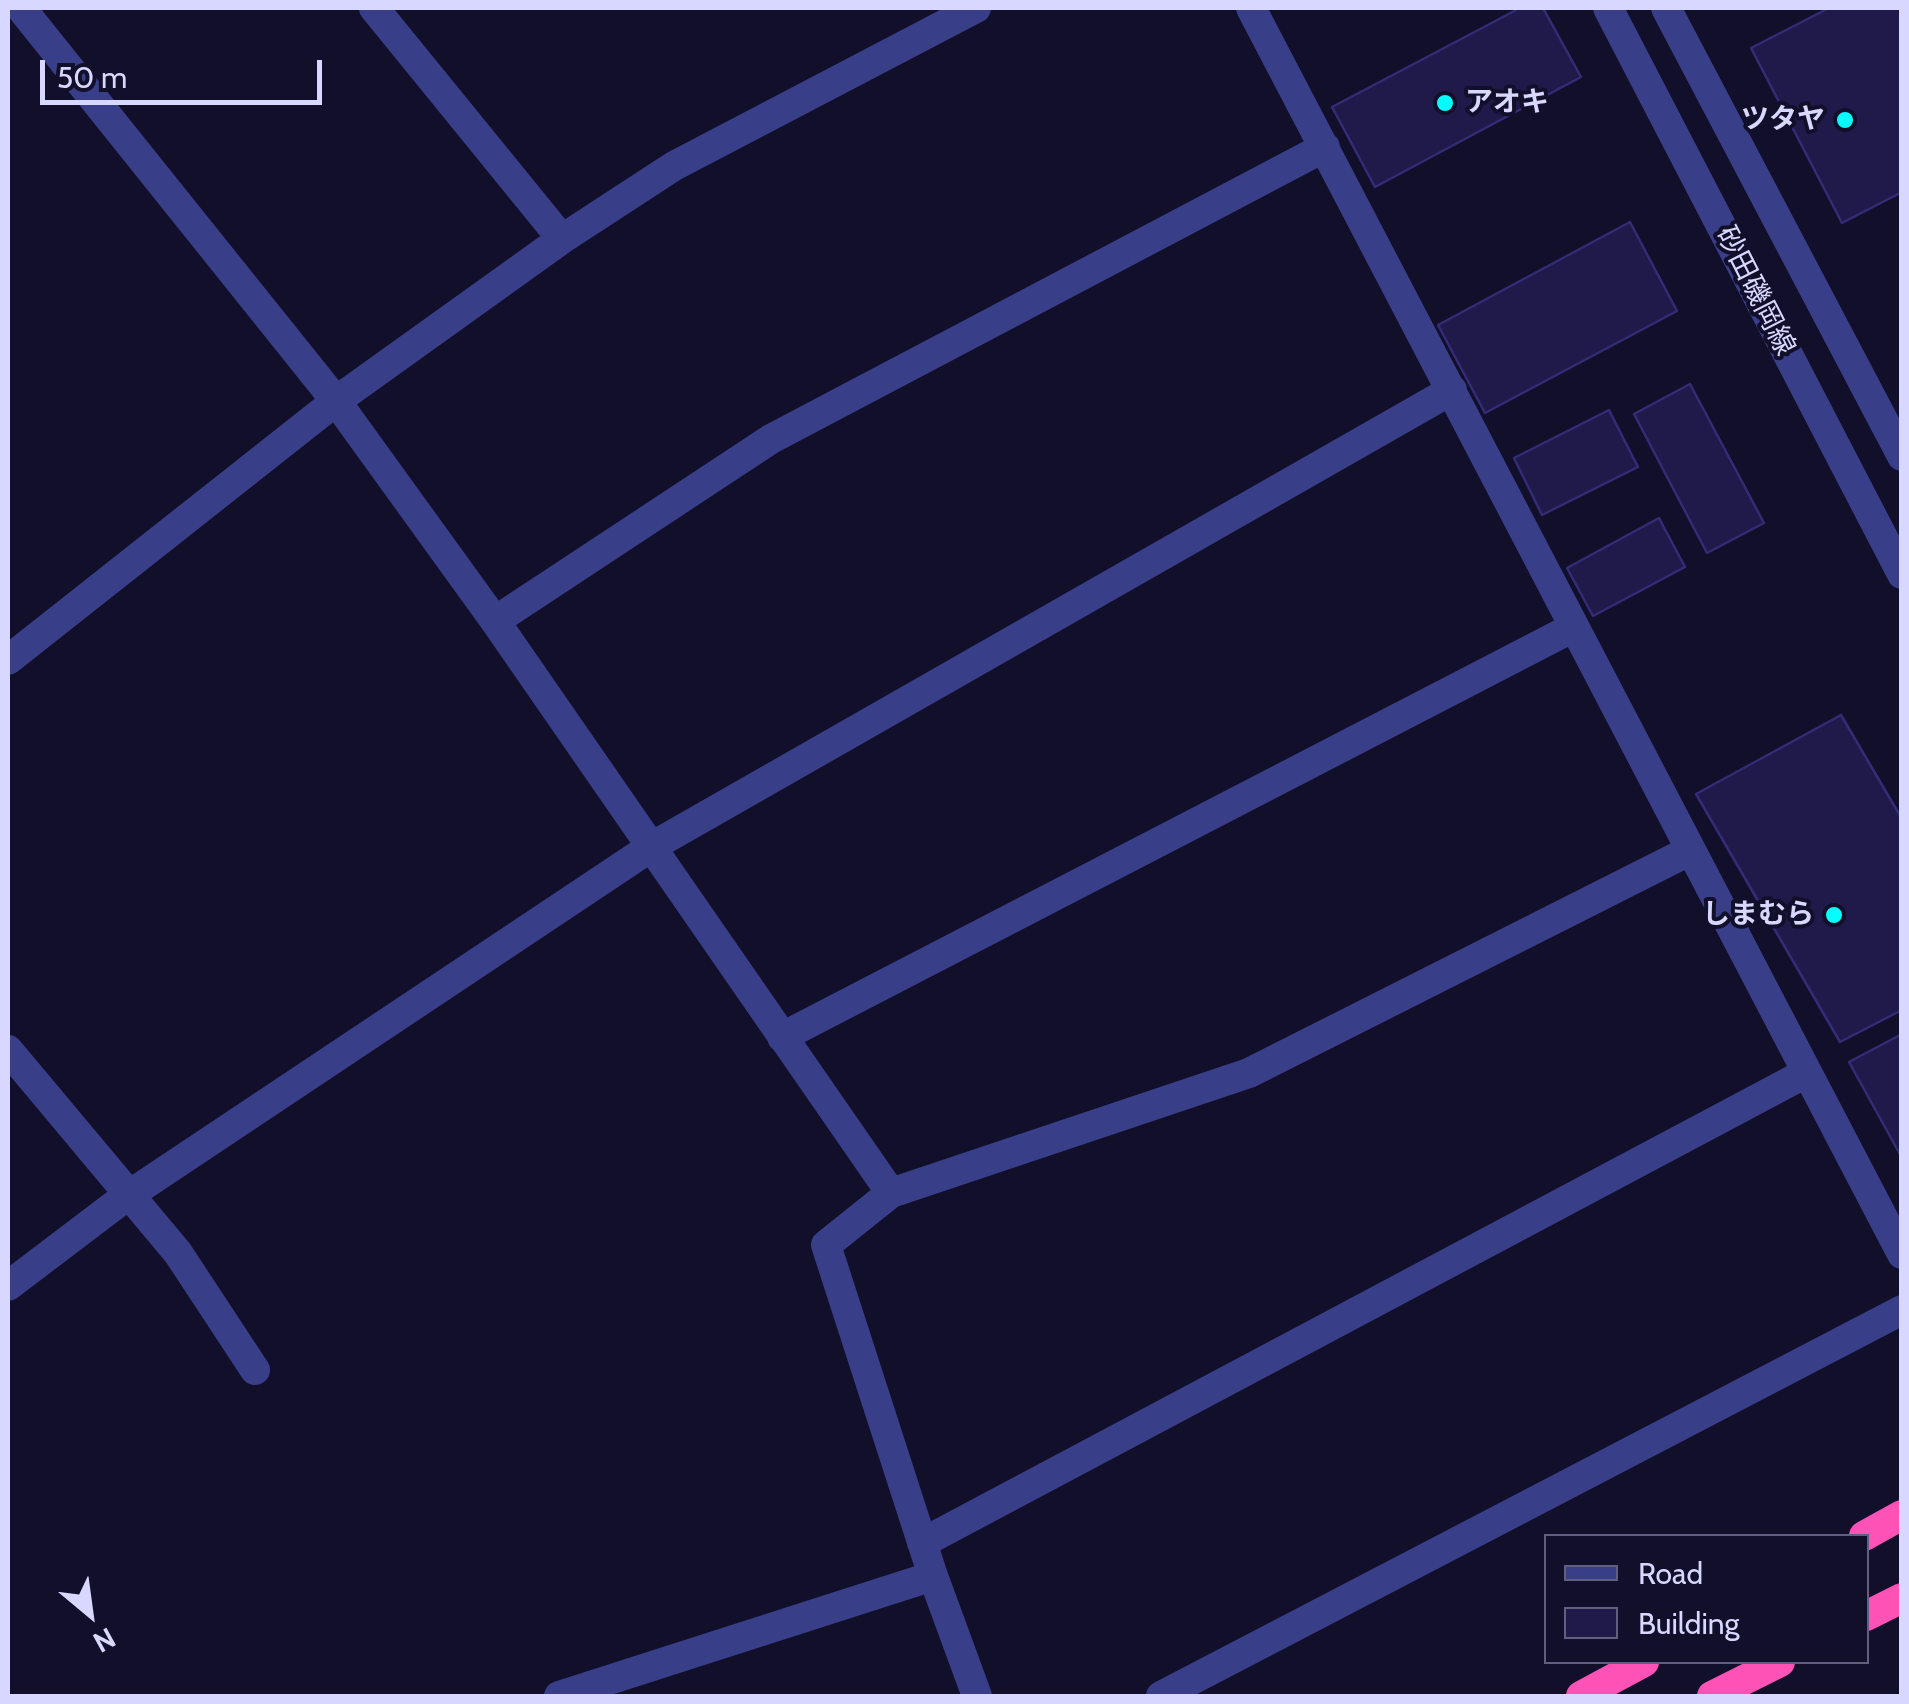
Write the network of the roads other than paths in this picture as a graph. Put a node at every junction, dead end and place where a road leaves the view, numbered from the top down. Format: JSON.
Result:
{"nodes":[{"id":1,"x":21,"y":8,"type":"edge"},
{"id":2,"x":374,"y":8,"type":"edge"},
{"id":3,"x":976,"y":8,"type":"edge"},
{"id":4,"x":1251,"y":8,"type":"edge"},
{"id":5,"x":1608,"y":8,"type":"edge"},
{"id":6,"x":1666,"y":8,"type":"edge"},
{"id":7,"x":1324,"y":147,"type":"junction"},
{"id":8,"x":562,"y":239,"type":"junction"},
{"id":9,"x":1452,"y":390,"type":"junction"},
{"id":10,"x":336,"y":401,"type":"junction"},
{"id":11,"x":1902,"y":456,"type":"edge"},
{"id":12,"x":1902,"y":574,"type":"edge"},
{"id":13,"x":495,"y":621,"type":"junction"},
{"id":14,"x":1574,"y":627,"type":"junction"},
{"id":15,"x":8,"y":660,"type":"edge"},
{"id":16,"x":651,"y":847,"type":"junction"},
{"id":17,"x":1690,"y":850,"type":"junction"},
{"id":18,"x":782,"y":1037,"type":"junction"},
{"id":19,"x":8,"y":1050,"type":"edge"},
{"id":20,"x":1806,"y":1073,"type":"junction"},
{"id":21,"x":891,"y":1193,"type":"junction"},
{"id":22,"x":128,"y":1196,"type":"junction"},
{"id":23,"x":1902,"y":1254,"type":"edge"},
{"id":24,"x":8,"y":1286,"type":"edge"},
{"id":25,"x":1902,"y":1310,"type":"edge"},
{"id":26,"x":255,"y":1370,"type":"dead end"},
{"id":27,"x":1902,"y":1515,"type":"edge"},
{"id":28,"x":1868,"y":1534,"type":"edge"},
{"id":29,"x":922,"y":1543,"type":"junction"},
{"id":30,"x":933,"y":1576,"type":"junction"},
{"id":31,"x":1902,"y":1598,"type":"edge"},
{"id":32,"x":1869,"y":1614,"type":"edge"},
{"id":33,"x":1640,"y":1664,"type":"edge"},
{"id":34,"x":1776,"y":1664,"type":"edge"},
{"id":35,"x":559,"y":1696,"type":"edge"},
{"id":36,"x":977,"y":1696,"type":"edge"},
{"id":37,"x":1161,"y":1696,"type":"edge"},
{"id":38,"x":1581,"y":1696,"type":"edge"},
{"id":39,"x":1712,"y":1696,"type":"edge"}],
"edges":[{"from":1,"to":10,"type":"street"},
{"from":2,"to":8,"type":"street"},
{"from":3,"to":8,"type":"street"},
{"from":4,"to":7,"type":"street"},
{"from":5,"to":12,"type":"street","name":"砂田磯岡線"},
{"from":6,"to":11,"type":"street","name":"砂田磯岡線"},
{"from":7,"to":9,"type":"street"},
{"from":7,"to":13,"type":"street"},
{"from":8,"to":10,"type":"street"},
{"from":9,"to":14,"type":"street"},
{"from":9,"to":16,"type":"street"},
{"from":10,"to":13,"type":"street"},
{"from":10,"to":15,"type":"street"},
{"from":13,"to":16,"type":"street"},
{"from":14,"to":17,"type":"street"},
{"from":14,"to":18,"type":"street"},
{"from":16,"to":18,"type":"street"},
{"from":16,"to":22,"type":"street"},
{"from":17,"to":20,"type":"street"},
{"from":17,"to":21,"type":"street"},
{"from":18,"to":21,"type":"street"},
{"from":19,"to":22,"type":"street"},
{"from":20,"to":23,"type":"street"},
{"from":20,"to":29,"type":"street"},
{"from":21,"to":29,"type":"street"},
{"from":22,"to":24,"type":"street"},
{"from":22,"to":26,"type":"street"},
{"from":25,"to":37,"type":"street"},
{"from":27,"to":28,"type":"highway"},
{"from":29,"to":30,"type":"street"},
{"from":30,"to":35,"type":"street"},
{"from":30,"to":36,"type":"street"},
{"from":31,"to":32,"type":"highway"},
{"from":33,"to":38,"type":"highway"},
{"from":34,"to":39,"type":"highway"}]}
